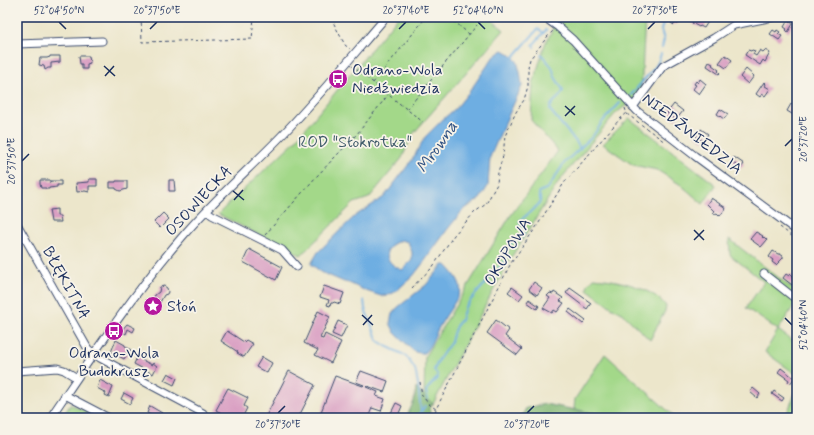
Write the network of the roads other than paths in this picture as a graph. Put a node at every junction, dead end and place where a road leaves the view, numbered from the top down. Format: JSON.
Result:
{"nodes":[{"id":1,"x":386,"y":17,"type":"edge"},
{"id":2,"x":773,"y":17,"type":"edge"},
{"id":3,"x":542,"y":18,"type":"edge"},
{"id":4,"x":102,"y":41,"type":"dead end"},
{"id":5,"x":17,"y":44,"type":"edge"},
{"id":6,"x":633,"y":107,"type":"junction"},
{"id":7,"x":207,"y":210,"type":"junction"},
{"id":8,"x":17,"y":224,"type":"edge"},
{"id":9,"x":797,"y":231,"type":"edge"},
{"id":10,"x":298,"y":267,"type":"dead end"},
{"id":11,"x":764,"y":274,"type":"dead end"},
{"id":12,"x":797,"y":300,"type":"edge"},
{"id":13,"x":94,"y":354,"type":"junction"},
{"id":14,"x":17,"y":371,"type":"edge"},
{"id":15,"x":77,"y":378,"type":"junction"},
{"id":16,"x":65,"y":395,"type":"junction"},
{"id":17,"x":203,"y":413,"type":"dead end"},
{"id":18,"x":50,"y":418,"type":"edge"},
{"id":19,"x":109,"y":418,"type":"edge"}],
"edges":[{"from":1,"to":7,"type":"street","name":"OSOWIECKA"},
{"from":2,"to":6,"type":"street"},
{"from":3,"to":6,"type":"street","name":"NIEDŹWIEDZIA"},
{"from":4,"to":5,"type":"street"},
{"from":6,"to":9,"type":"street","name":"NIEDŹWIEDZIA"},
{"from":7,"to":10,"type":"street"},
{"from":7,"to":13,"type":"street","name":"OSOWIECKA"},
{"from":8,"to":13,"type":"street","name":"BŁĘKITNA"},
{"from":11,"to":12,"type":"street"},
{"from":13,"to":15,"type":"street","name":"OSOWIECKA"},
{"from":13,"to":17,"type":"street"},
{"from":14,"to":15,"type":"street"},
{"from":15,"to":16,"type":"street","name":"OSOWIECKA"},
{"from":16,"to":18,"type":"street","name":"OSOWIECKA"},
{"from":16,"to":19,"type":"street"}]}
